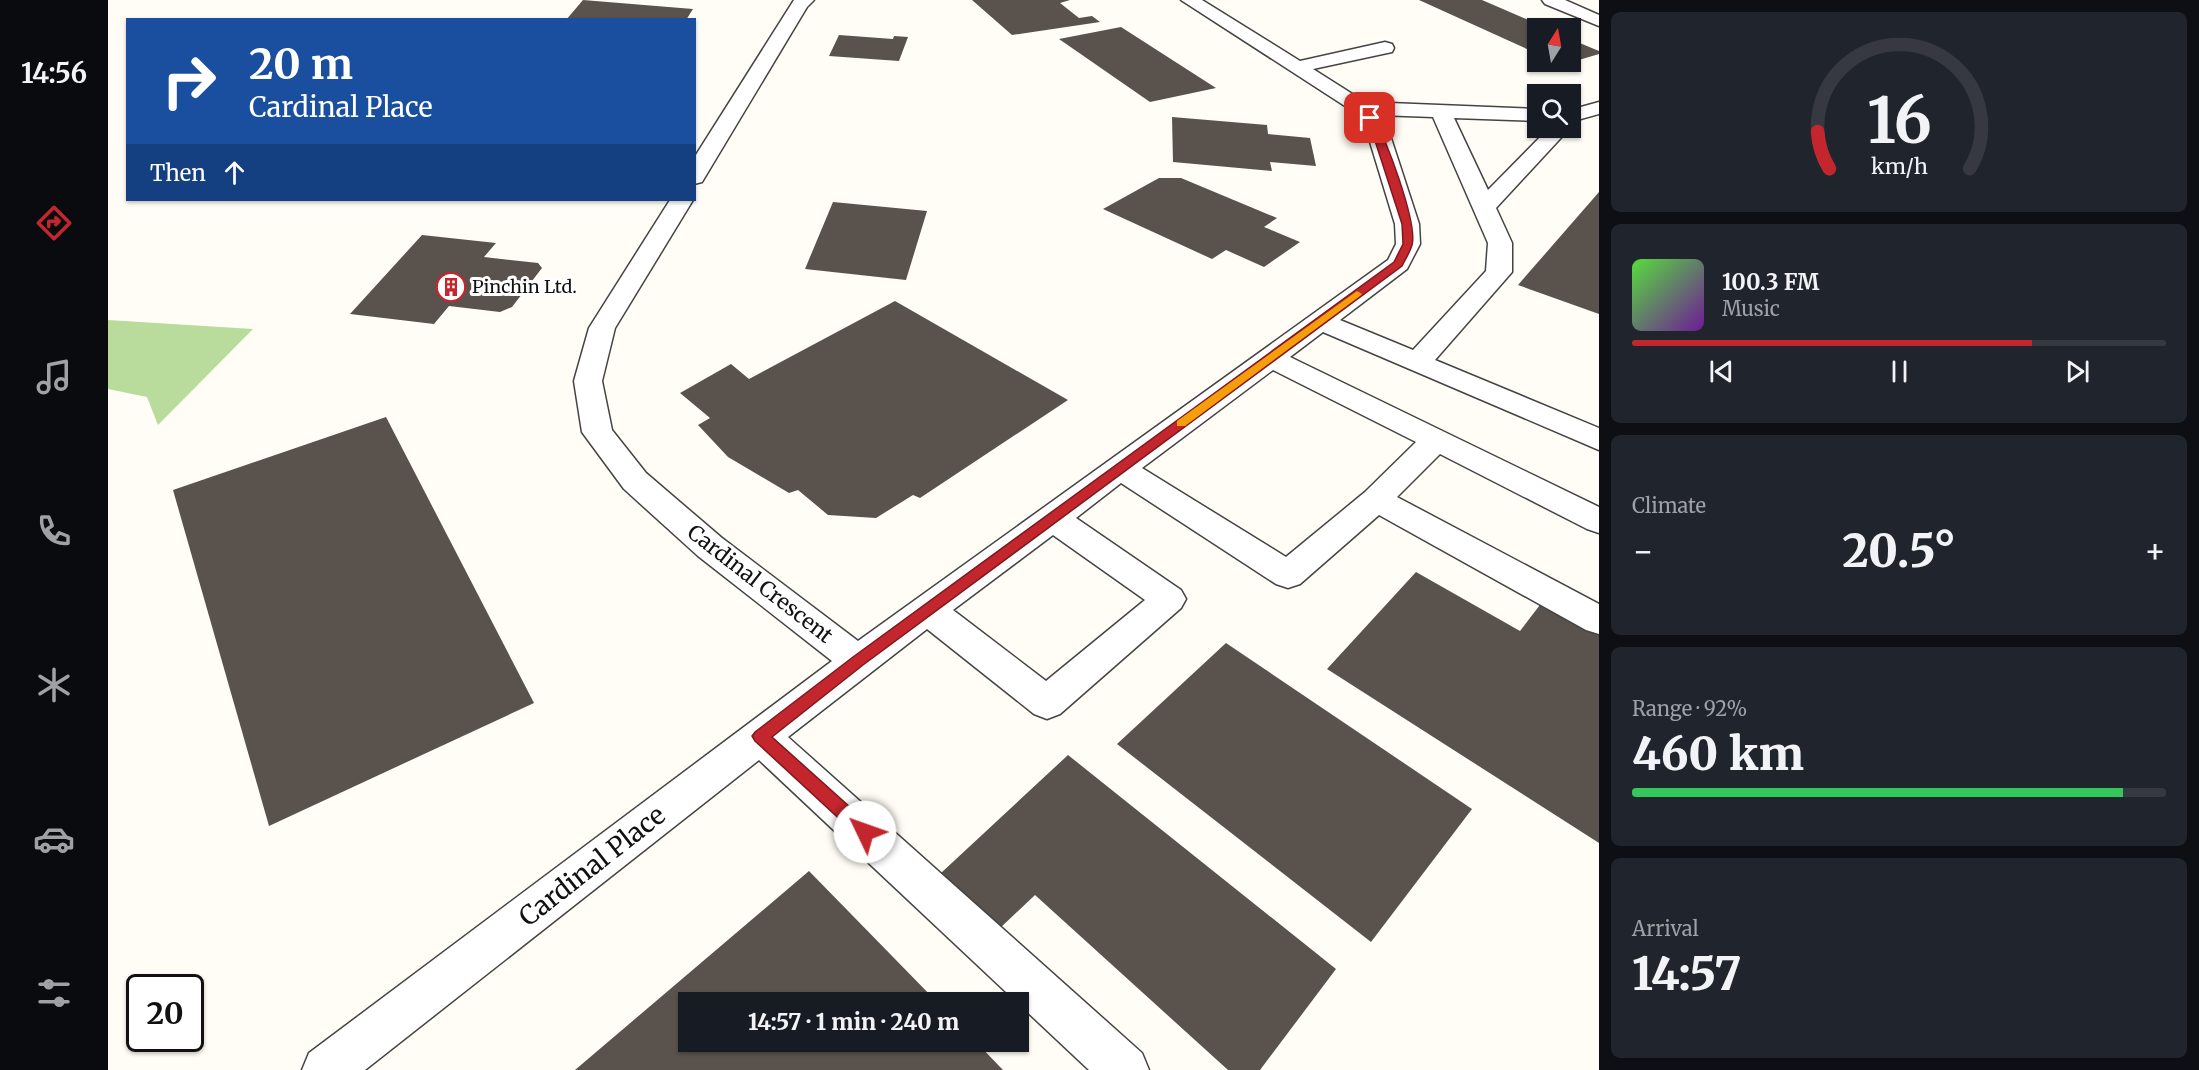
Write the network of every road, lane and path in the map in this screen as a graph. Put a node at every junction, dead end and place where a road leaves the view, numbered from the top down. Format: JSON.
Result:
{"nodes":[{"id":1,"x":805,"y":0,"type":"edge"},
{"id":2,"x":1190,"y":0,"type":"edge"},
{"id":3,"x":1551,"y":0,"type":"edge"},
{"id":4,"x":1599,"y":21,"type":"edge"},
{"id":5,"x":1385,"y":48,"type":"dead end"},
{"id":6,"x":1297,"y":67,"type":"junction"},
{"id":7,"x":1359,"y":108,"type":"junction"},
{"id":8,"x":1599,"y":108,"type":"edge"},
{"id":9,"x":1441,"y":111,"type":"junction"},
{"id":10,"x":1581,"y":113,"type":"edge"},
{"id":11,"x":1527,"y":115,"type":"edge"},
{"id":12,"x":1550,"y":138,"type":"edge"},
{"id":13,"x":696,"y":174,"type":"edge"},
{"id":14,"x":680,"y":201,"type":"edge"},
{"id":15,"x":1484,"y":207,"type":"junction"},
{"id":16,"x":1320,"y":321,"type":"junction"},
{"id":17,"x":1270,"y":358,"type":"junction"},
{"id":18,"x":1417,"y":363,"type":"junction"},
{"id":19,"x":1436,"y":440,"type":"junction"},
{"id":20,"x":1599,"y":440,"type":"edge"},
{"id":21,"x":1120,"y":468,"type":"junction"},
{"id":22,"x":1376,"y":500,"type":"junction"},
{"id":23,"x":1053,"y":518,"type":"junction"},
{"id":24,"x":1599,"y":521,"type":"edge"},
{"id":25,"x":928,"y":610,"type":"junction"},
{"id":26,"x":1599,"y":620,"type":"edge"},
{"id":27,"x":858,"y":661,"type":"junction"},
{"id":28,"x":760,"y":736,"type":"junction"},
{"id":29,"x":326,"y":1070,"type":"edge"},
{"id":30,"x":1125,"y":1070,"type":"edge"}],
"edges":[{"from":1,"to":13,"type":"street"},
{"from":2,"to":6,"type":"street"},
{"from":3,"to":4,"type":"street"},
{"from":5,"to":6,"type":"street"},
{"from":6,"to":7,"type":"street"},
{"from":7,"to":9,"type":"street"},
{"from":7,"to":16,"type":"street"},
{"from":8,"to":10,"type":"street"},
{"from":9,"to":11,"type":"street"},
{"from":9,"to":15,"type":"street"},
{"from":12,"to":15,"type":"street"},
{"from":14,"to":27,"type":"street","name":"Cardinal Crescent"},
{"from":15,"to":18,"type":"street"},
{"from":16,"to":17,"type":"street"},
{"from":16,"to":18,"type":"street"},
{"from":17,"to":19,"type":"street"},
{"from":17,"to":21,"type":"street"},
{"from":18,"to":20,"type":"street"},
{"from":19,"to":22,"type":"street"},
{"from":19,"to":24,"type":"street"},
{"from":21,"to":22,"type":"street"},
{"from":21,"to":23,"type":"street"},
{"from":22,"to":26,"type":"street"},
{"from":23,"to":25,"type":"street"},
{"from":23,"to":25,"type":"street"},
{"from":25,"to":27,"type":"street"},
{"from":27,"to":28,"type":"street","name":"Cardinal Place"},
{"from":28,"to":29,"type":"street","name":"Cardinal Place"},
{"from":28,"to":30,"type":"street"}]}
